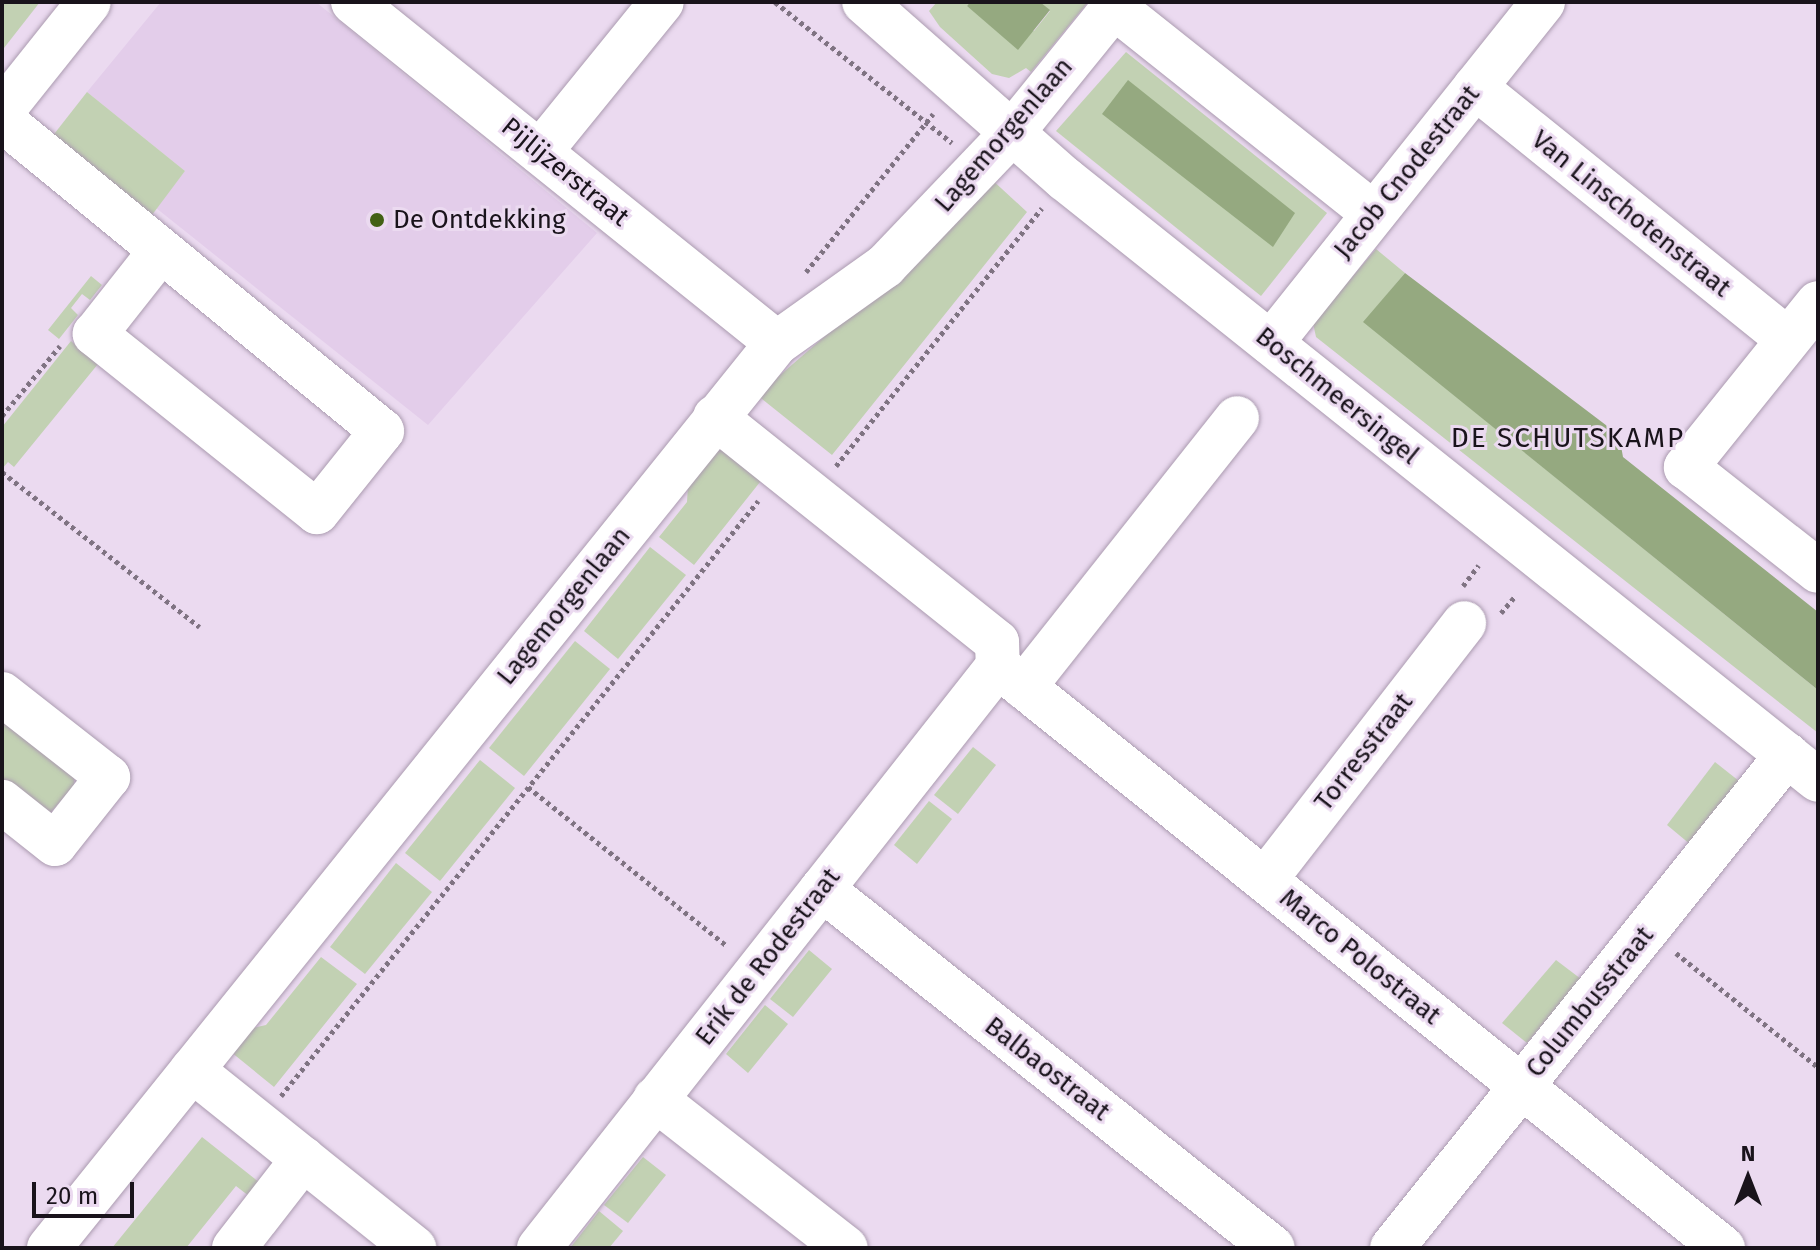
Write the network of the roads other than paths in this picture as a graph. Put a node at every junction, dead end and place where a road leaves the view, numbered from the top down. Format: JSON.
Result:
{"nodes":[{"id":1,"x":89,"y":2,"type":"edge"},
{"id":2,"x":353,"y":2,"type":"edge"},
{"id":3,"x":662,"y":2,"type":"edge"},
{"id":4,"x":864,"y":2,"type":"edge"},
{"id":5,"x":1543,"y":2,"type":"edge"},
{"id":6,"x":1116,"y":4,"type":"edge"},
{"id":7,"x":1475,"y":87,"type":"junction"},
{"id":8,"x":2,"y":111,"type":"edge"},
{"id":9,"x":2,"y":120,"type":"edge"},
{"id":10,"x":1011,"y":134,"type":"junction"},
{"id":11,"x":540,"y":152,"type":"junction"},
{"id":12,"x":1374,"y":214,"type":"junction"},
{"id":13,"x":159,"y":253,"type":"junction"},
{"id":14,"x":1818,"y":303,"type":"edge"},
{"id":15,"x":1788,"y":340,"type":"junction"},
{"id":16,"x":777,"y":343,"type":"junction"},
{"id":17,"x":1271,"y":343,"type":"junction"},
{"id":18,"x":715,"y":417,"type":"junction"},
{"id":19,"x":1237,"y":418,"type":"dead end"},
{"id":20,"x":1818,"y":571,"type":"edge"},
{"id":21,"x":1464,"y":623,"type":"dead end"},
{"id":22,"x":1011,"y":676,"type":"junction"},
{"id":23,"x":2,"y":694,"type":"edge"},
{"id":24,"x":1803,"y":768,"type":"edge"},
{"id":25,"x":2,"y":802,"type":"edge"},
{"id":26,"x":1265,"y":880,"type":"junction"},
{"id":27,"x":822,"y":889,"type":"junction"},
{"id":28,"x":192,"y":1070,"type":"junction"},
{"id":29,"x":1522,"y":1086,"type":"junction"},
{"id":30,"x":655,"y":1099,"type":"junction"},
{"id":31,"x":303,"y":1159,"type":"junction"},
{"id":32,"x":49,"y":1248,"type":"edge"},
{"id":33,"x":234,"y":1248,"type":"edge"},
{"id":34,"x":414,"y":1248,"type":"edge"},
{"id":35,"x":539,"y":1248,"type":"edge"},
{"id":36,"x":846,"y":1248,"type":"edge"},
{"id":37,"x":1273,"y":1248,"type":"edge"},
{"id":38,"x":1392,"y":1248,"type":"edge"},
{"id":39,"x":1723,"y":1248,"type":"edge"}],
"edges":[{"from":1,"to":8,"type":"street"},
{"from":2,"to":11,"type":"street","name":"Pijlijzerstraat"},
{"from":3,"to":11,"type":"street"},
{"from":4,"to":10,"type":"street","name":"Boschmeersingel"},
{"from":5,"to":7,"type":"street","name":"Jacob Cnodestraat"},
{"from":6,"to":10,"type":"street","name":"Lagemorgenlaan"},
{"from":6,"to":12,"type":"street"},
{"from":7,"to":12,"type":"street","name":"Jacob Cnodestraat"},
{"from":7,"to":15,"type":"street","name":"Van Linschotenstraat"},
{"from":9,"to":13,"type":"street"},
{"from":10,"to":16,"type":"street","name":"Lagemorgenlaan"},
{"from":10,"to":17,"type":"street","name":"Boschmeersingel"},
{"from":11,"to":16,"type":"street","name":"Pijlijzerstraat"},
{"from":12,"to":17,"type":"street","name":"Jacob Cnodestraat"},
{"from":13,"to":13,"type":"street"},
{"from":14,"to":15,"type":"street"},
{"from":15,"to":20,"type":"street"},
{"from":16,"to":18,"type":"street","name":"Lagemorgenlaan"},
{"from":17,"to":24,"type":"street","name":"Boschmeersingel"},
{"from":18,"to":22,"type":"street"},
{"from":18,"to":28,"type":"street","name":"Lagemorgenlaan"},
{"from":19,"to":22,"type":"street","name":"Erik de Rodestraat"},
{"from":21,"to":26,"type":"street","name":"Torresstraat"},
{"from":22,"to":26,"type":"street","name":"Marco Polostraat"},
{"from":22,"to":27,"type":"street","name":"Erik de Rodestraat"},
{"from":23,"to":25,"type":"street"},
{"from":24,"to":29,"type":"street","name":"Columbusstraat"},
{"from":26,"to":29,"type":"street","name":"Marco Polostraat"},
{"from":27,"to":30,"type":"street","name":"Erik de Rodestraat"},
{"from":27,"to":37,"type":"street","name":"Balbaostraat"},
{"from":28,"to":31,"type":"street"},
{"from":28,"to":32,"type":"street","name":"Lagemorgenlaan"},
{"from":29,"to":38,"type":"street","name":"Columbusstraat"},
{"from":29,"to":39,"type":"street","name":"Marco Polostraat"},
{"from":30,"to":35,"type":"street","name":"Erik de Rodestraat"},
{"from":30,"to":36,"type":"street"},
{"from":31,"to":33,"type":"street"},
{"from":31,"to":34,"type":"street"}]}
